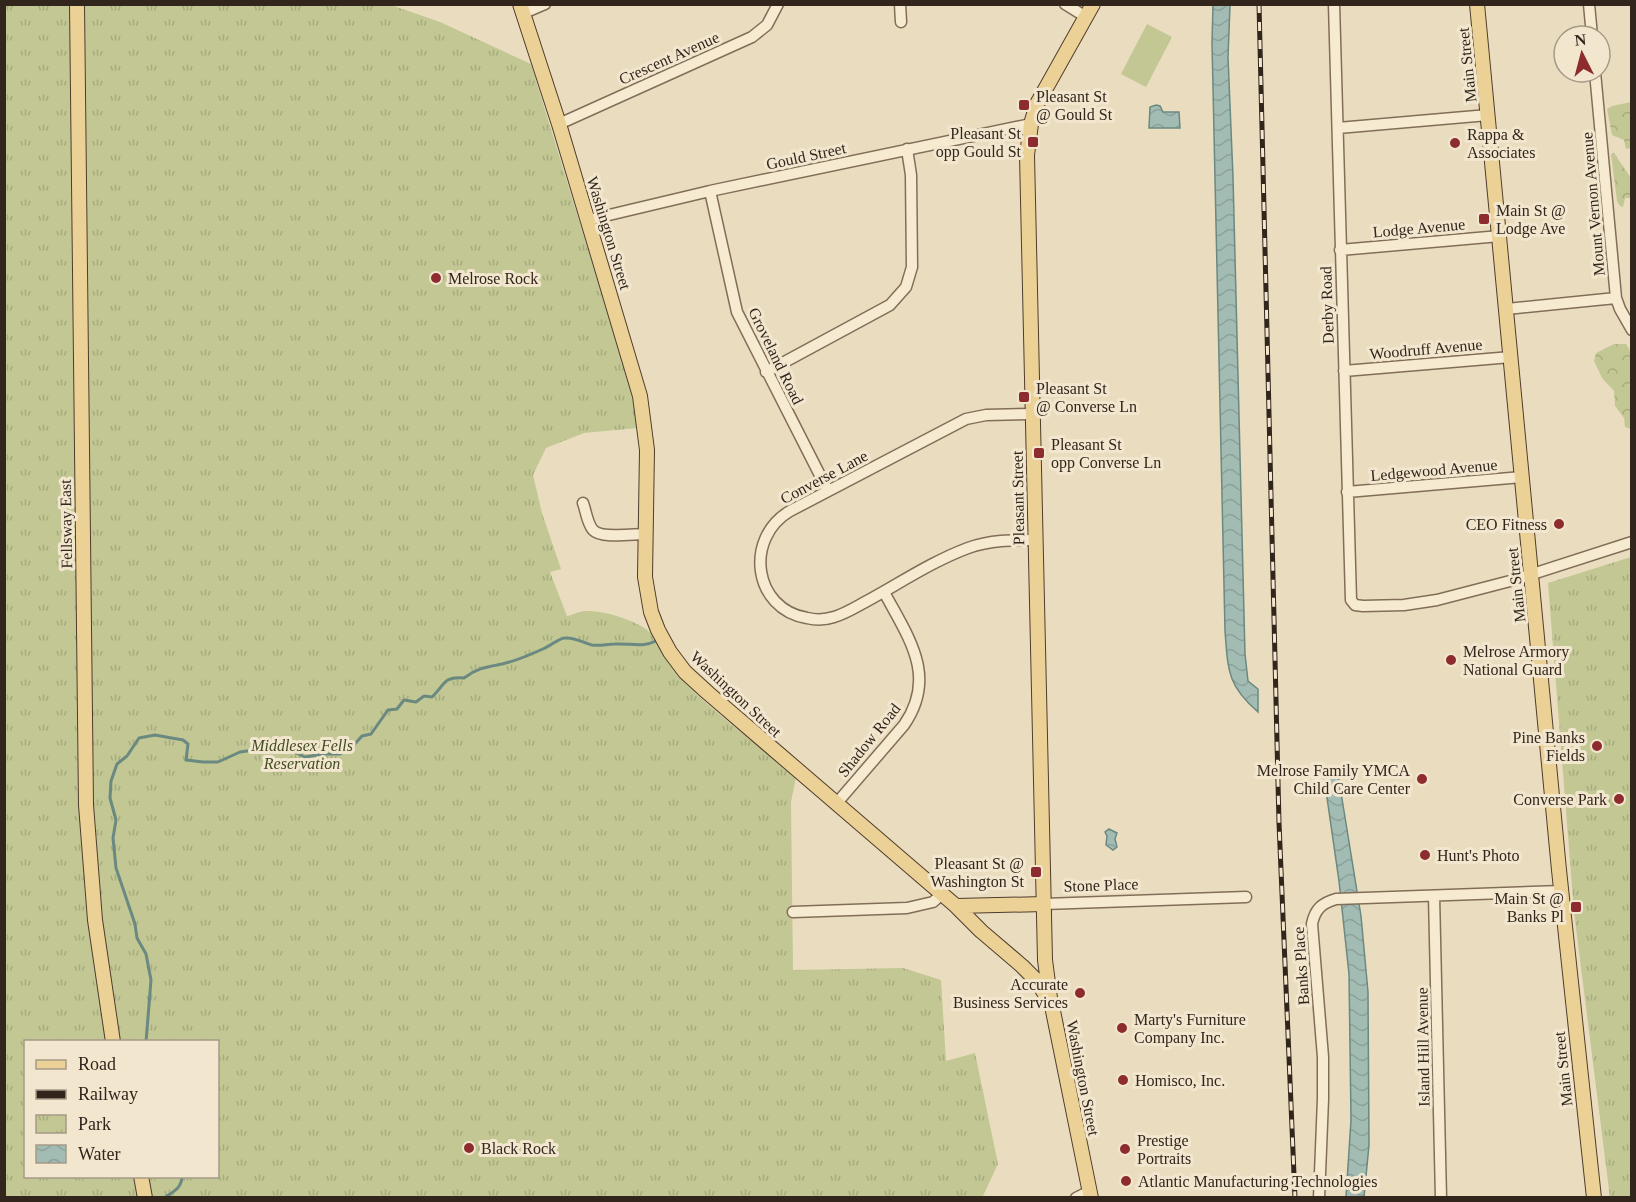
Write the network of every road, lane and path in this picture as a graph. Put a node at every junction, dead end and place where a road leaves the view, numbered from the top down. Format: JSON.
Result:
{"nodes":[{"id":1,"x":77,"y":4,"type":"edge"},
{"id":2,"x":544,"y":4,"type":"edge"},
{"id":3,"x":778,"y":4,"type":"edge"},
{"id":4,"x":900,"y":4,"type":"edge"},
{"id":5,"x":1065,"y":4,"type":"edge"},
{"id":6,"x":1335,"y":4,"type":"edge"},
{"id":7,"x":1477,"y":4,"type":"edge"},
{"id":8,"x":1588,"y":4,"type":"edge"},
{"id":9,"x":522,"y":9,"type":"edge"},
{"id":10,"x":1089,"y":11,"type":"edge"},
{"id":11,"x":901,"y":22,"type":"dead end"},
{"id":12,"x":1590,"y":24,"type":"edge"},
{"id":13,"x":1596,"y":84,"type":"edge"},
{"id":14,"x":1488,"y":115,"type":"junction"},
{"id":15,"x":1031,"y":123,"type":"junction"},
{"id":16,"x":559,"y":124,"type":"junction"},
{"id":17,"x":1338,"y":128,"type":"junction"},
{"id":18,"x":907,"y":149,"type":"junction"},
{"id":19,"x":711,"y":191,"type":"junction"},
{"id":20,"x":588,"y":220,"type":"junction"},
{"id":21,"x":1500,"y":236,"type":"junction"},
{"id":22,"x":1340,"y":250,"type":"junction"},
{"id":23,"x":1616,"y":298,"type":"junction"},
{"id":24,"x":1507,"y":309,"type":"junction"},
{"id":25,"x":1632,"y":330,"type":"edge"},
{"id":26,"x":1511,"y":357,"type":"junction"},
{"id":27,"x":1344,"y":371,"type":"junction"},
{"id":28,"x":766,"y":372,"type":"junction"},
{"id":29,"x":1032,"y":414,"type":"junction"},
{"id":30,"x":1522,"y":477,"type":"junction"},
{"id":31,"x":828,"y":491,"type":"junction"},
{"id":32,"x":1347,"y":492,"type":"junction"},
{"id":33,"x":583,"y":503,"type":"dead end"},
{"id":34,"x":645,"y":534,"type":"junction"},
{"id":35,"x":1035,"y":540,"type":"junction"},
{"id":36,"x":1632,"y":542,"type":"edge"},
{"id":37,"x":1532,"y":573,"type":"junction"},
{"id":38,"x":884,"y":592,"type":"junction"},
{"id":39,"x":836,"y":804,"type":"junction"},
{"id":40,"x":1562,"y":891,"type":"junction"},
{"id":41,"x":942,"y":894,"type":"junction"},
{"id":42,"x":1434,"y":896,"type":"junction"},
{"id":43,"x":1246,"y":897,"type":"dead end"},
{"id":44,"x":1044,"y":904,"type":"junction"},
{"id":45,"x":956,"y":906,"type":"junction"},
{"id":46,"x":793,"y":912,"type":"dead end"},
{"id":47,"x":1052,"y":1006,"type":"junction"},
{"id":48,"x":114,"y":1040,"type":"edge"},
{"id":49,"x":141,"y":1178,"type":"edge"},
{"id":50,"x":1091,"y":1194,"type":"edge"},
{"id":51,"x":145,"y":1197,"type":"edge"},
{"id":52,"x":1076,"y":1197,"type":"edge"},
{"id":53,"x":1319,"y":1197,"type":"edge"},
{"id":54,"x":1441,"y":1197,"type":"edge"},
{"id":55,"x":1594,"y":1197,"type":"edge"}],
"edges":[{"from":1,"to":48,"type":"main road","name":"Fellsway East"},
{"from":2,"to":9,"type":"street"},
{"from":3,"to":16,"type":"street","name":"Crescent Avenue"},
{"from":4,"to":11,"type":"street"},
{"from":5,"to":10,"type":"street"},
{"from":6,"to":17,"type":"street","name":"Derby Road"},
{"from":7,"to":14,"type":"main road","name":"Main Street"},
{"from":8,"to":12,"type":"street"},
{"from":9,"to":16,"type":"main road","name":"Washington Street"},
{"from":10,"to":15,"type":"main road","name":"Pleasant Street"},
{"from":13,"to":23,"type":"street","name":"Mount Vernon Avenue"},
{"from":14,"to":17,"type":"street"},
{"from":14,"to":21,"type":"main road","name":"Main Street"},
{"from":15,"to":18,"type":"street","name":"Gould Street"},
{"from":15,"to":29,"type":"main road","name":"Pleasant Street"},
{"from":16,"to":20,"type":"main road","name":"Washington Street"},
{"from":17,"to":22,"type":"street","name":"Derby Road"},
{"from":18,"to":19,"type":"street","name":"Gould Street"},
{"from":18,"to":28,"type":"street"},
{"from":19,"to":20,"type":"street","name":"Gould Street"},
{"from":19,"to":28,"type":"street","name":"Groveland Road"},
{"from":20,"to":34,"type":"main road","name":"Washington Street"},
{"from":21,"to":22,"type":"street","name":"Lodge Avenue"},
{"from":21,"to":24,"type":"main road","name":"Main Street"},
{"from":22,"to":27,"type":"street","name":"Derby Road"},
{"from":23,"to":24,"type":"street"},
{"from":23,"to":25,"type":"street","name":"Mount Vernon Avenue"},
{"from":24,"to":26,"type":"main road","name":"Main Street"},
{"from":26,"to":27,"type":"street","name":"Woodruff Avenue"},
{"from":26,"to":30,"type":"main road","name":"Main Street"},
{"from":27,"to":32,"type":"street","name":"Derby Road"},
{"from":28,"to":31,"type":"street","name":"Groveland Road"},
{"from":29,"to":31,"type":"street","name":"Converse Lane"},
{"from":29,"to":35,"type":"main road","name":"Pleasant Street"},
{"from":30,"to":32,"type":"street","name":"Ledgewood Avenue"},
{"from":30,"to":37,"type":"main road","name":"Main Street"},
{"from":31,"to":38,"type":"street","name":"Converse Lane"},
{"from":32,"to":37,"type":"street","name":"Derby Road"},
{"from":33,"to":34,"type":"street"},
{"from":34,"to":39,"type":"main road","name":"Washington Street"},
{"from":35,"to":38,"type":"street","name":"Converse Lane"},
{"from":35,"to":44,"type":"main road","name":"Pleasant Street"},
{"from":36,"to":37,"type":"street"},
{"from":37,"to":40,"type":"main road","name":"Main Street"},
{"from":38,"to":39,"type":"street","name":"Shadow Road"},
{"from":39,"to":41,"type":"main road","name":"Washington Street"},
{"from":40,"to":42,"type":"street","name":"Banks Place"},
{"from":40,"to":55,"type":"main road","name":"Main Street"},
{"from":41,"to":45,"type":"main road","name":"Washington Street"},
{"from":41,"to":46,"type":"street"},
{"from":42,"to":53,"type":"street","name":"Banks Place"},
{"from":42,"to":54,"type":"street","name":"Island Hill Avenue"},
{"from":43,"to":44,"type":"street","name":"Stone Place"},
{"from":44,"to":45,"type":"main road","name":"Stone Place"},
{"from":44,"to":47,"type":"main road","name":"Pleasant Street"},
{"from":45,"to":47,"type":"main road","name":"Washington Street"},
{"from":47,"to":50,"type":"main road","name":"Washington Street"},
{"from":49,"to":51,"type":"main road"},
{"from":50,"to":52,"type":"street"}]}
